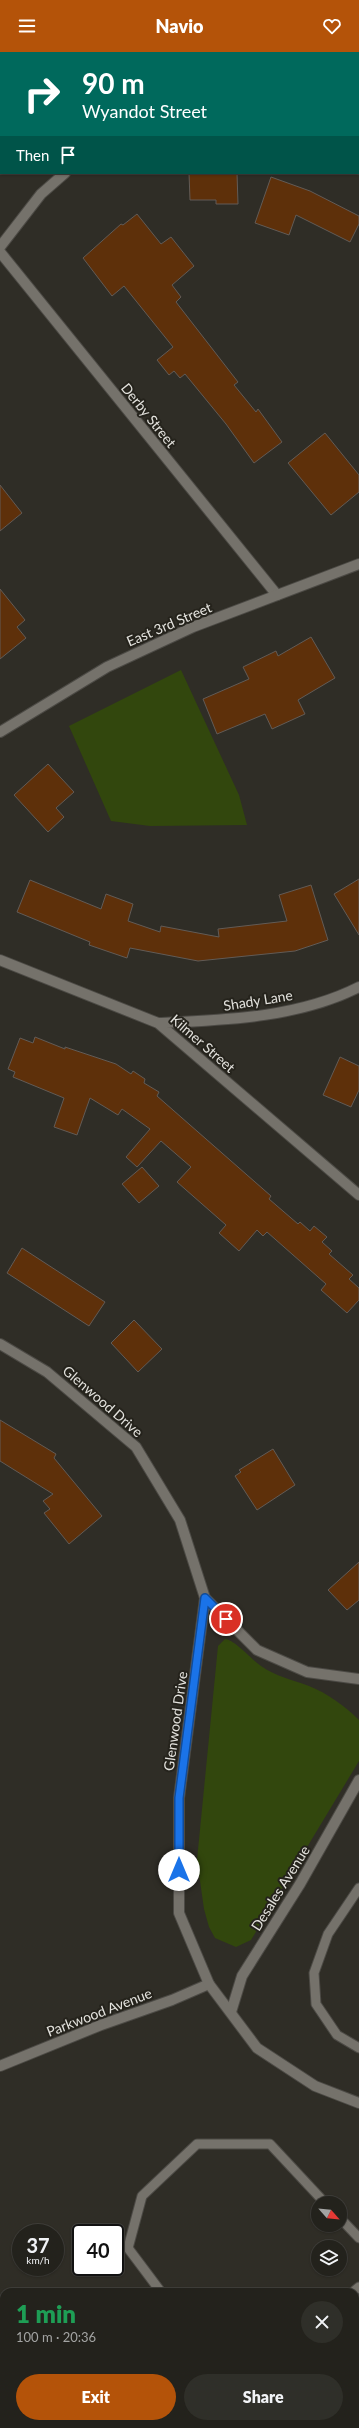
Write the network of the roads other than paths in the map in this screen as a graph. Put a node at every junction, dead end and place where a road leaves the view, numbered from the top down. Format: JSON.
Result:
{"nodes":[{"id":1,"x":64,"y":174,"type":"edge"},
{"id":2,"x":0,"y":247,"type":"edge"},
{"id":3,"x":0,"y":252,"type":"edge"},
{"id":4,"x":359,"y":564,"type":"edge"},
{"id":5,"x":277,"y":596,"type":"junction"},
{"id":6,"x":0,"y":732,"type":"edge"},
{"id":7,"x":0,"y":960,"type":"edge"},
{"id":8,"x":359,"y":987,"type":"edge"},
{"id":9,"x":158,"y":1023,"type":"junction"},
{"id":10,"x":359,"y":1195,"type":"edge"},
{"id":11,"x":0,"y":1344,"type":"edge"},
{"id":12,"x":205,"y":1598,"type":"junction"},
{"id":13,"x":359,"y":1679,"type":"edge"},
{"id":14,"x":359,"y":1780,"type":"edge"},
{"id":15,"x":359,"y":1888,"type":"edge"},
{"id":16,"x":209,"y":1984,"type":"junction"},
{"id":17,"x":231,"y":2012,"type":"junction"},
{"id":18,"x":359,"y":2048,"type":"edge"},
{"id":19,"x":0,"y":2066,"type":"edge"},
{"id":20,"x":359,"y":2103,"type":"edge"},
{"id":21,"x":318,"y":2196,"type":"edge"},
{"id":22,"x":347,"y":2225,"type":"edge"},
{"id":23,"x":359,"y":2238,"type":"edge"},
{"id":24,"x":158,"y":2288,"type":"edge"}],
"edges":[{"from":1,"to":2,"type":"street"},
{"from":3,"to":5,"type":"street","name":"Derby Street"},
{"from":4,"to":5,"type":"street","name":"East 3rd Street"},
{"from":5,"to":6,"type":"street","name":"East 3rd Street"},
{"from":7,"to":9,"type":"street","name":"Kilmer Street"},
{"from":8,"to":9,"type":"street","name":"Shady Lane"},
{"from":9,"to":10,"type":"street","name":"Kilmer Street"},
{"from":11,"to":12,"type":"street","name":"Glenwood Drive"},
{"from":12,"to":13,"type":"street"},
{"from":12,"to":16,"type":"street","name":"Glenwood Drive"},
{"from":14,"to":17,"type":"street","name":"Desales Avenue"},
{"from":15,"to":18,"type":"lane"},
{"from":16,"to":17,"type":"street","name":"Glenwood Drive"},
{"from":16,"to":19,"type":"street","name":"Parkwood Avenue"},
{"from":17,"to":20,"type":"street","name":"Glenwood Drive"},
{"from":21,"to":24,"type":"lane"},
{"from":22,"to":23,"type":"lane"}]}
